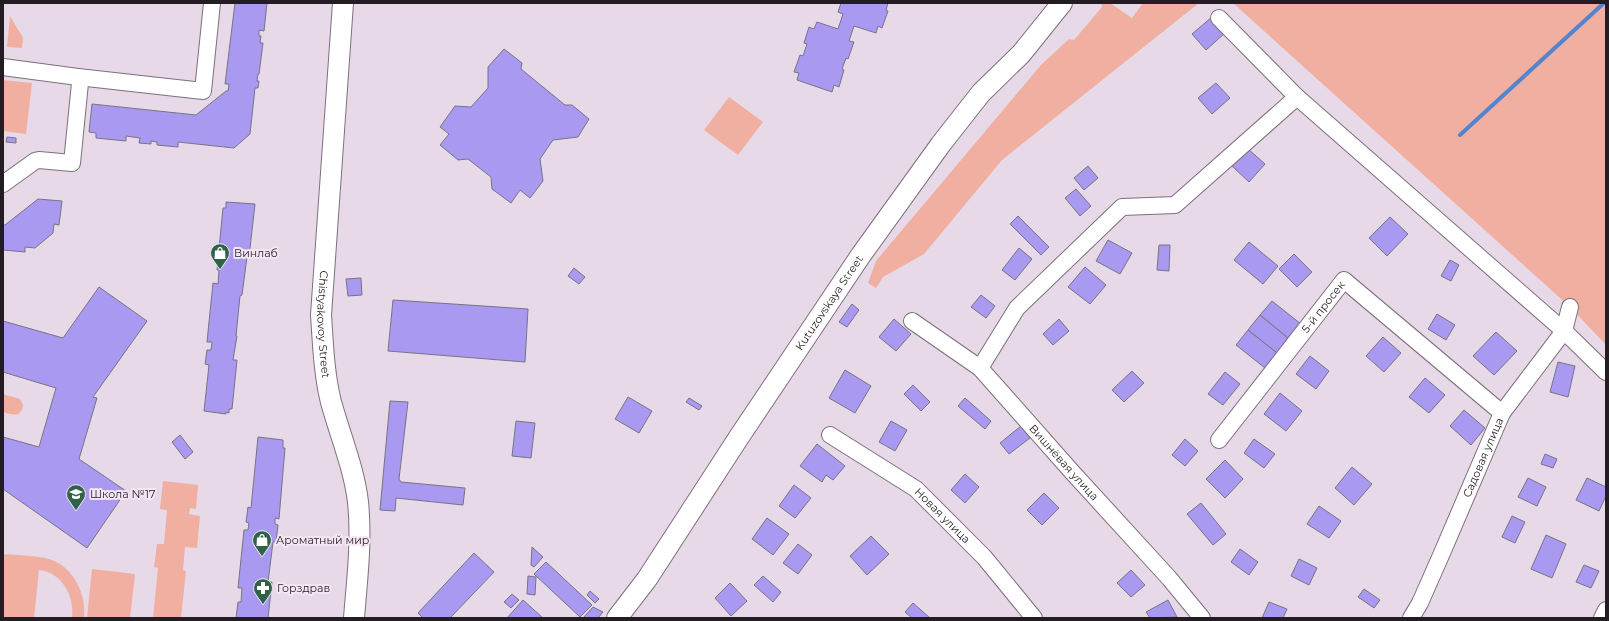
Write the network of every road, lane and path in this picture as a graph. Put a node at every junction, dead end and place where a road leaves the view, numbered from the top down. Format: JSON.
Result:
{"nodes":[{"id":1,"x":212,"y":3,"type":"edge"},
{"id":2,"x":343,"y":3,"type":"edge"},
{"id":3,"x":1062,"y":3,"type":"edge"},
{"id":4,"x":1219,"y":18,"type":"dead end"},
{"id":5,"x":3,"y":67,"type":"edge"},
{"id":6,"x":78,"y":77,"type":"junction"},
{"id":7,"x":1297,"y":97,"type":"junction"},
{"id":8,"x":3,"y":184,"type":"edge"},
{"id":9,"x":1570,"y":307,"type":"dead end"},
{"id":10,"x":912,"y":321,"type":"dead end"},
{"id":11,"x":1564,"y":331,"type":"junction"},
{"id":12,"x":980,"y":368,"type":"junction"},
{"id":13,"x":1606,"y":372,"type":"edge"},
{"id":14,"x":1502,"y":413,"type":"junction"},
{"id":15,"x":830,"y":435,"type":"dead end"},
{"id":16,"x":1219,"y":440,"type":"dead end"},
{"id":17,"x":1606,"y":610,"type":"edge"},
{"id":18,"x":354,"y":618,"type":"edge"},
{"id":19,"x":617,"y":618,"type":"edge"},
{"id":20,"x":1034,"y":618,"type":"edge"},
{"id":21,"x":1202,"y":618,"type":"edge"},
{"id":22,"x":1411,"y":618,"type":"edge"},
{"id":23,"x":1602,"y":618,"type":"edge"}],
"edges":[{"from":1,"to":6,"type":"street"},
{"from":2,"to":18,"type":"street","name":"Chistyakovoy Street"},
{"from":3,"to":19,"type":"street","name":"Kutuzovskaya Street"},
{"from":4,"to":7,"type":"street"},
{"from":5,"to":6,"type":"street"},
{"from":6,"to":8,"type":"street"},
{"from":7,"to":11,"type":"street"},
{"from":7,"to":12,"type":"street"},
{"from":9,"to":11,"type":"street","name":"Садовая улица"},
{"from":10,"to":12,"type":"street","name":"Вишнёвая улица"},
{"from":11,"to":13,"type":"street"},
{"from":11,"to":14,"type":"street","name":"Садовая улица"},
{"from":12,"to":21,"type":"street","name":"Вишнёвая улица"},
{"from":14,"to":16,"type":"street","name":"5-й просек"},
{"from":14,"to":22,"type":"street","name":"Садовая улица"},
{"from":15,"to":20,"type":"street","name":"Новая улица"},
{"from":17,"to":23,"type":"street"}]}
